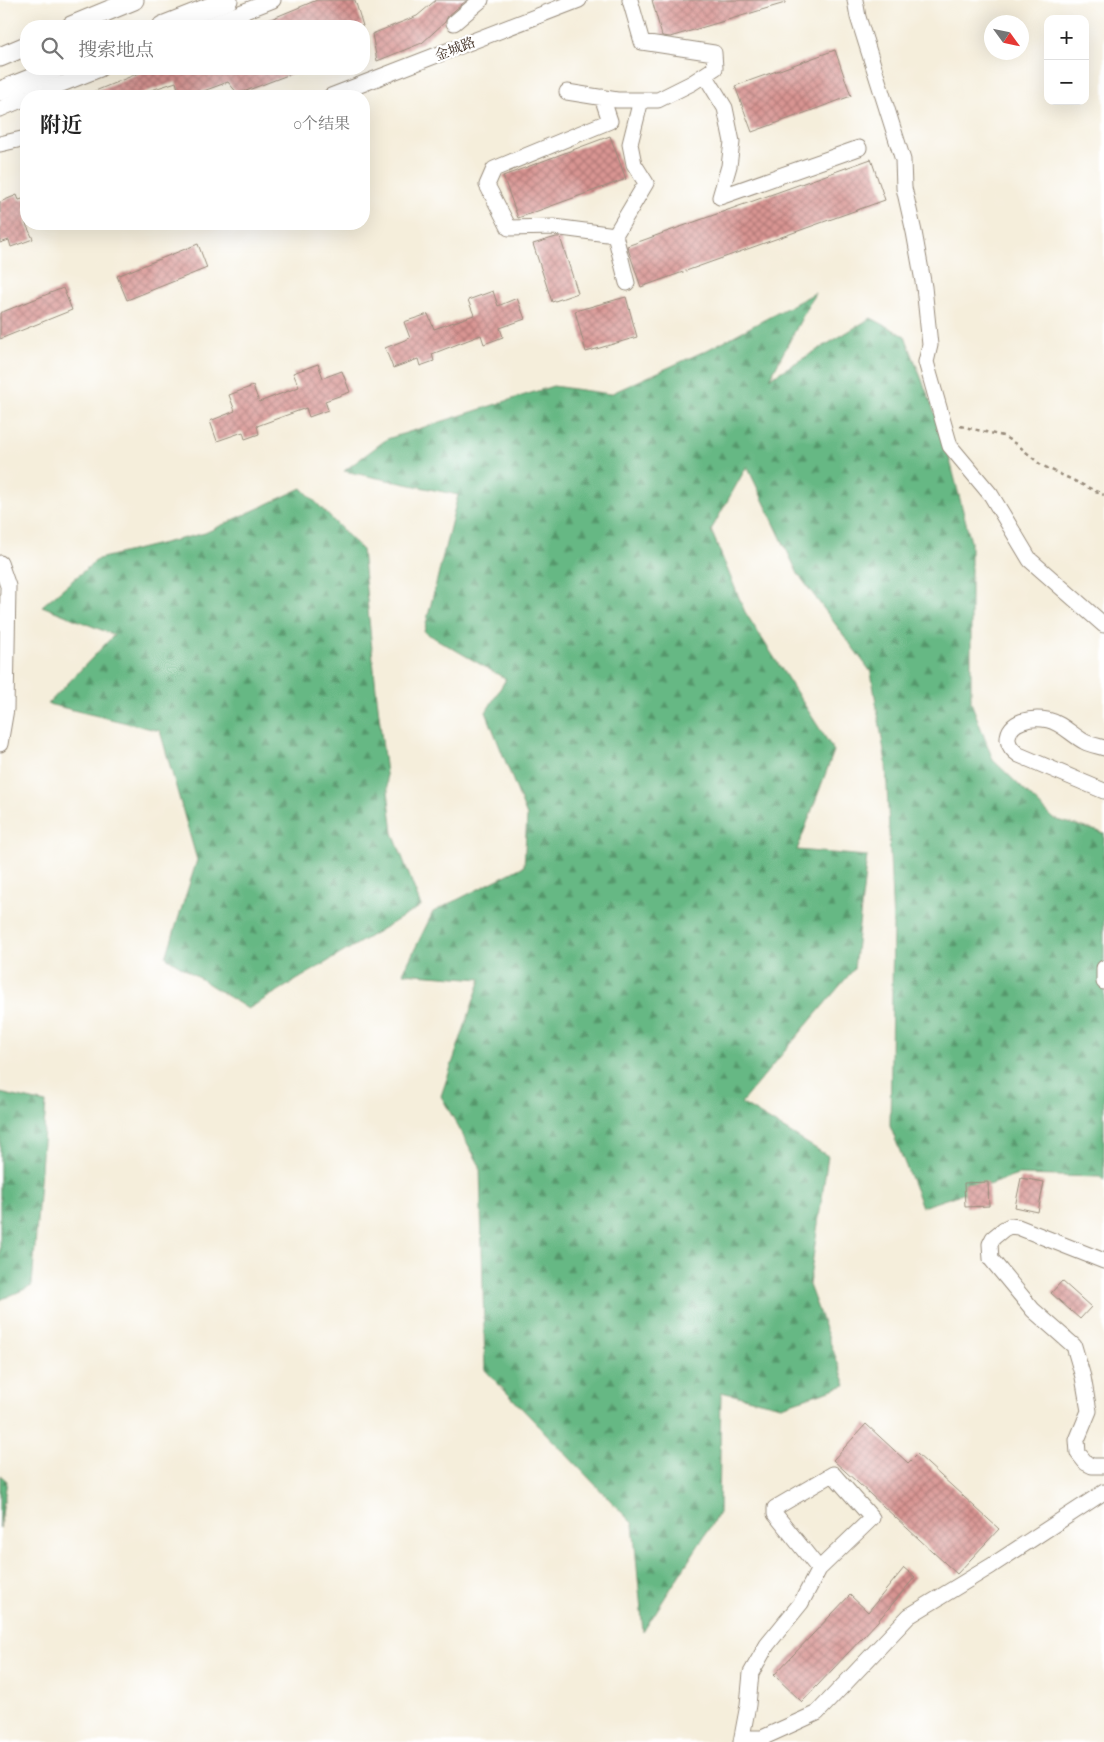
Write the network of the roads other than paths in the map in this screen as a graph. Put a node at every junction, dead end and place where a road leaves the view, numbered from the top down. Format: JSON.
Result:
{"nodes":[{"id":1,"x":134,"y":0,"type":"edge"},
{"id":2,"x":228,"y":0,"type":"edge"},
{"id":3,"x":273,"y":0,"type":"edge"},
{"id":4,"x":481,"y":0,"type":"edge"},
{"id":5,"x":579,"y":0,"type":"edge"},
{"id":6,"x":630,"y":0,"type":"edge"},
{"id":7,"x":855,"y":0,"type":"edge"},
{"id":8,"x":86,"y":20,"type":"edge"},
{"id":9,"x":177,"y":20,"type":"edge"},
{"id":10,"x":222,"y":20,"type":"edge"},
{"id":11,"x":454,"y":22,"type":"dead end"},
{"id":12,"x":20,"y":49,"type":"edge"},
{"id":13,"x":0,"y":57,"type":"edge"},
{"id":14,"x":40,"y":75,"type":"edge"},
{"id":15,"x":85,"y":75,"type":"edge"},
{"id":16,"x":705,"y":75,"type":"junction"},
{"id":17,"x":46,"y":90,"type":"edge"},
{"id":18,"x":346,"y":90,"type":"edge"},
{"id":19,"x":0,"y":91,"type":"edge"},
{"id":20,"x":567,"y":92,"type":"dead end"},
{"id":21,"x":602,"y":98,"type":"junction"},
{"id":22,"x":641,"y":100,"type":"junction"},
{"id":23,"x":20,"y":101,"type":"edge"},
{"id":24,"x":0,"y":109,"type":"edge"},
{"id":25,"x":20,"y":139,"type":"edge"},
{"id":26,"x":0,"y":144,"type":"edge"},
{"id":27,"x":859,"y":148,"type":"dead end"},
{"id":28,"x":615,"y":235,"type":"junction"},
{"id":29,"x":627,"y":284,"type":"dead end"},
{"id":30,"x":0,"y":563,"type":"edge"},
{"id":31,"x":1104,"y":625,"type":"edge"},
{"id":32,"x":0,"y":744,"type":"edge"},
{"id":33,"x":1104,"y":748,"type":"edge"},
{"id":34,"x":1104,"y":791,"type":"edge"},
{"id":35,"x":1104,"y":968,"type":"edge"},
{"id":36,"x":1104,"y":982,"type":"edge"},
{"id":37,"x":1104,"y":1261,"type":"edge"},
{"id":38,"x":1104,"y":1466,"type":"edge"},
{"id":39,"x":1104,"y":1492,"type":"edge"},
{"id":40,"x":819,"y":1569,"type":"junction"},
{"id":41,"x":742,"y":1740,"type":"edge"}],
"edges":[{"from":1,"to":8,"type":"main road"},
{"from":2,"to":9,"type":"main road"},
{"from":3,"to":10,"type":"street"},
{"from":4,"to":11,"type":"street"},
{"from":5,"to":18,"type":"street","name":"金城路"},
{"from":6,"to":16,"type":"street"},
{"from":7,"to":31,"type":"street"},
{"from":12,"to":13,"type":"main road"},
{"from":14,"to":19,"type":"main road"},
{"from":15,"to":17,"type":"street"},
{"from":16,"to":22,"type":"street"},
{"from":16,"to":27,"type":"street"},
{"from":20,"to":21,"type":"street"},
{"from":21,"to":22,"type":"street"},
{"from":21,"to":28,"type":"street"},
{"from":22,"to":28,"type":"street"},
{"from":23,"to":24,"type":"street"},
{"from":25,"to":26,"type":"street"},
{"from":28,"to":29,"type":"street"},
{"from":30,"to":32,"type":"street"},
{"from":33,"to":34,"type":"street"},
{"from":35,"to":36,"type":"street"},
{"from":37,"to":38,"type":"street"},
{"from":39,"to":41,"type":"street"},
{"from":40,"to":40,"type":"street"},
{"from":40,"to":41,"type":"street"}]}
